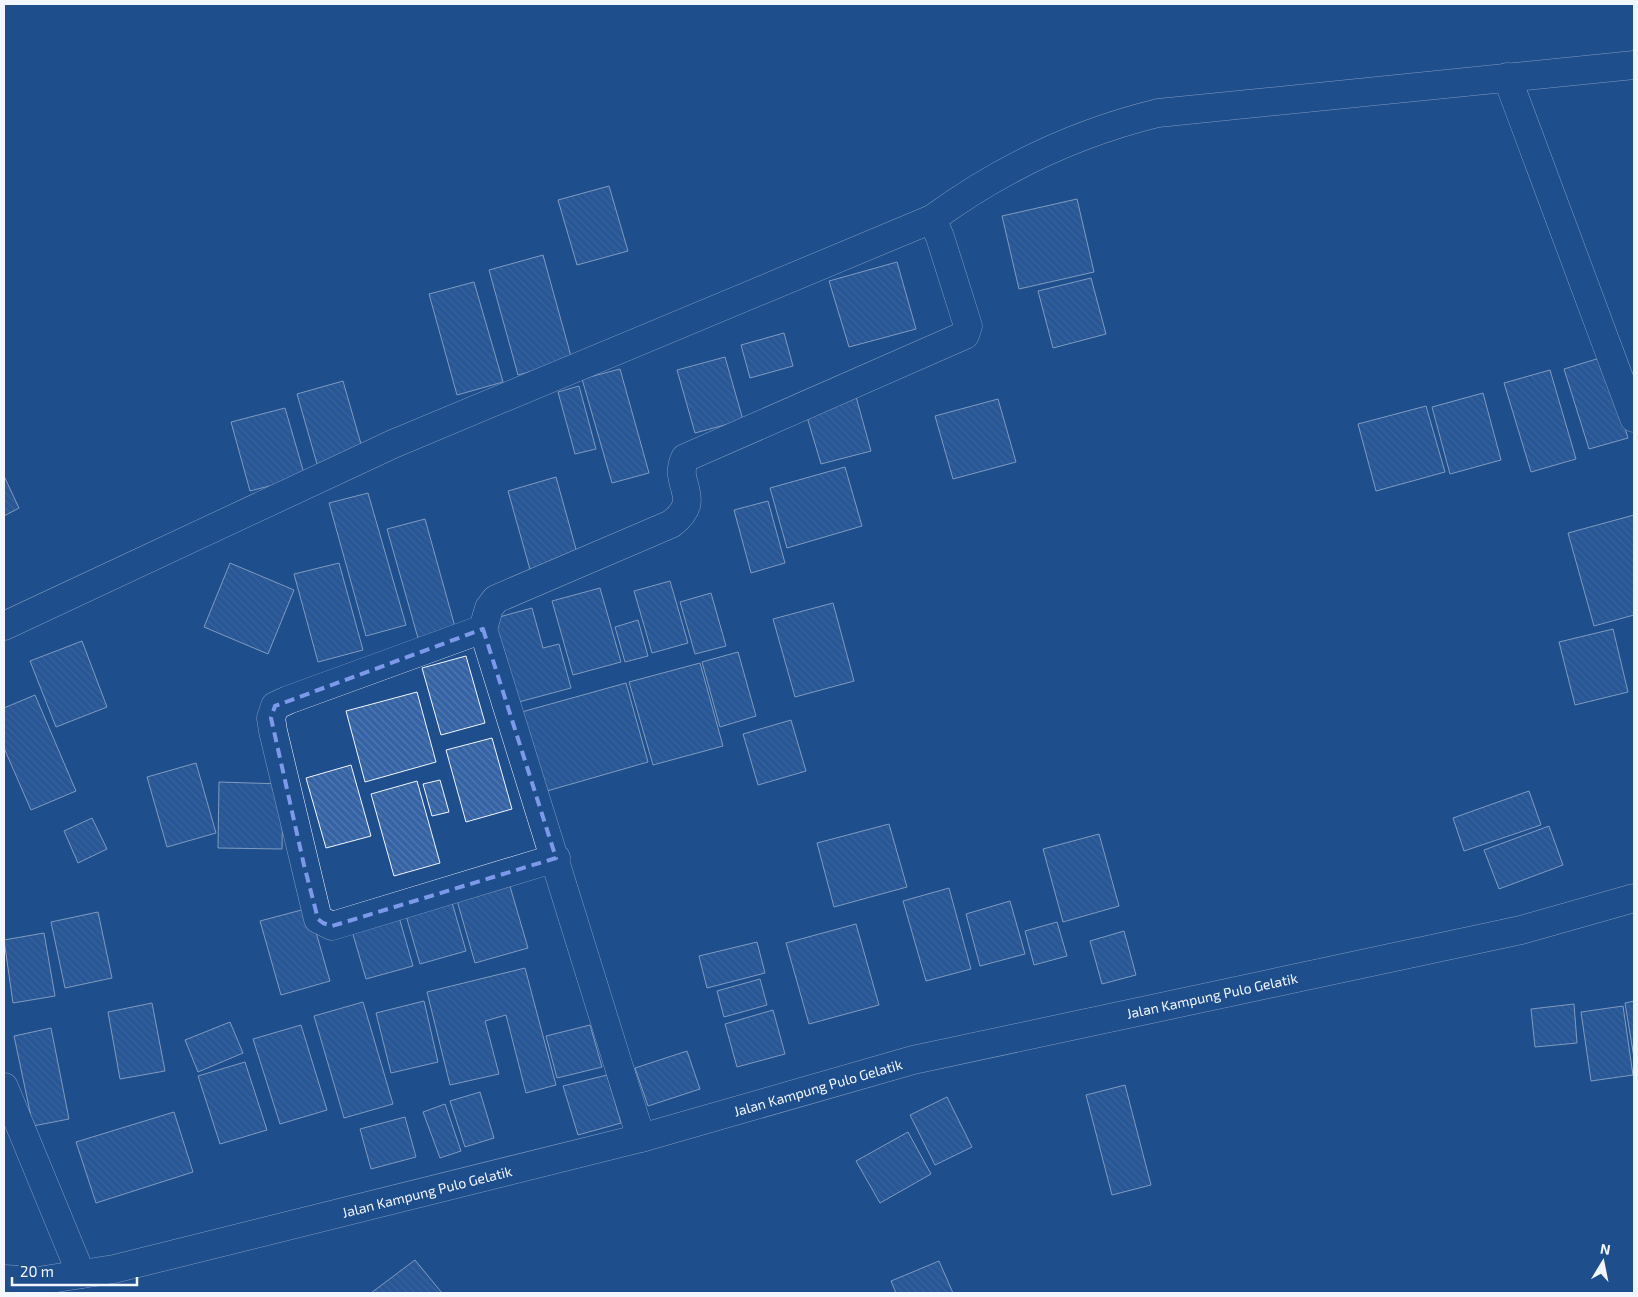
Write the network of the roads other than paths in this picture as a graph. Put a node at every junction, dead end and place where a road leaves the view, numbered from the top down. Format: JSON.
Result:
{"nodes":[{"id":1,"x":1634,"y":65,"type":"edge"},
{"id":2,"x":1507,"y":77,"type":"junction"},
{"id":3,"x":932,"y":219,"type":"junction"},
{"id":4,"x":1634,"y":418,"type":"edge"},
{"id":5,"x":4,"y":626,"type":"edge"},
{"id":6,"x":483,"y":629,"type":"junction"},
{"id":7,"x":556,"y":858,"type":"junction"},
{"id":8,"x":1634,"y":898,"type":"edge"},
{"id":9,"x":4,"y":1087,"type":"edge"},
{"id":10,"x":641,"y":1138,"type":"junction"},
{"id":11,"x":81,"y":1274,"type":"junction"},
{"id":12,"x":4,"y":1279,"type":"edge"}],
"edges":[{"from":1,"to":2,"type":"street"},
{"from":2,"to":3,"type":"street"},
{"from":2,"to":4,"type":"street"},
{"from":3,"to":5,"type":"street"},
{"from":3,"to":6,"type":"street"},
{"from":6,"to":7,"type":"street"},
{"from":6,"to":7,"type":"street"},
{"from":7,"to":10,"type":"street"},
{"from":8,"to":10,"type":"street","name":"Jalan Kampung Pulo Gelatik"},
{"from":9,"to":11,"type":"street"},
{"from":10,"to":11,"type":"street","name":"Jalan Kampung Pulo Gelatik"},
{"from":11,"to":12,"type":"street","name":"Jalan Kampung Pulo Gelatik"}]}
